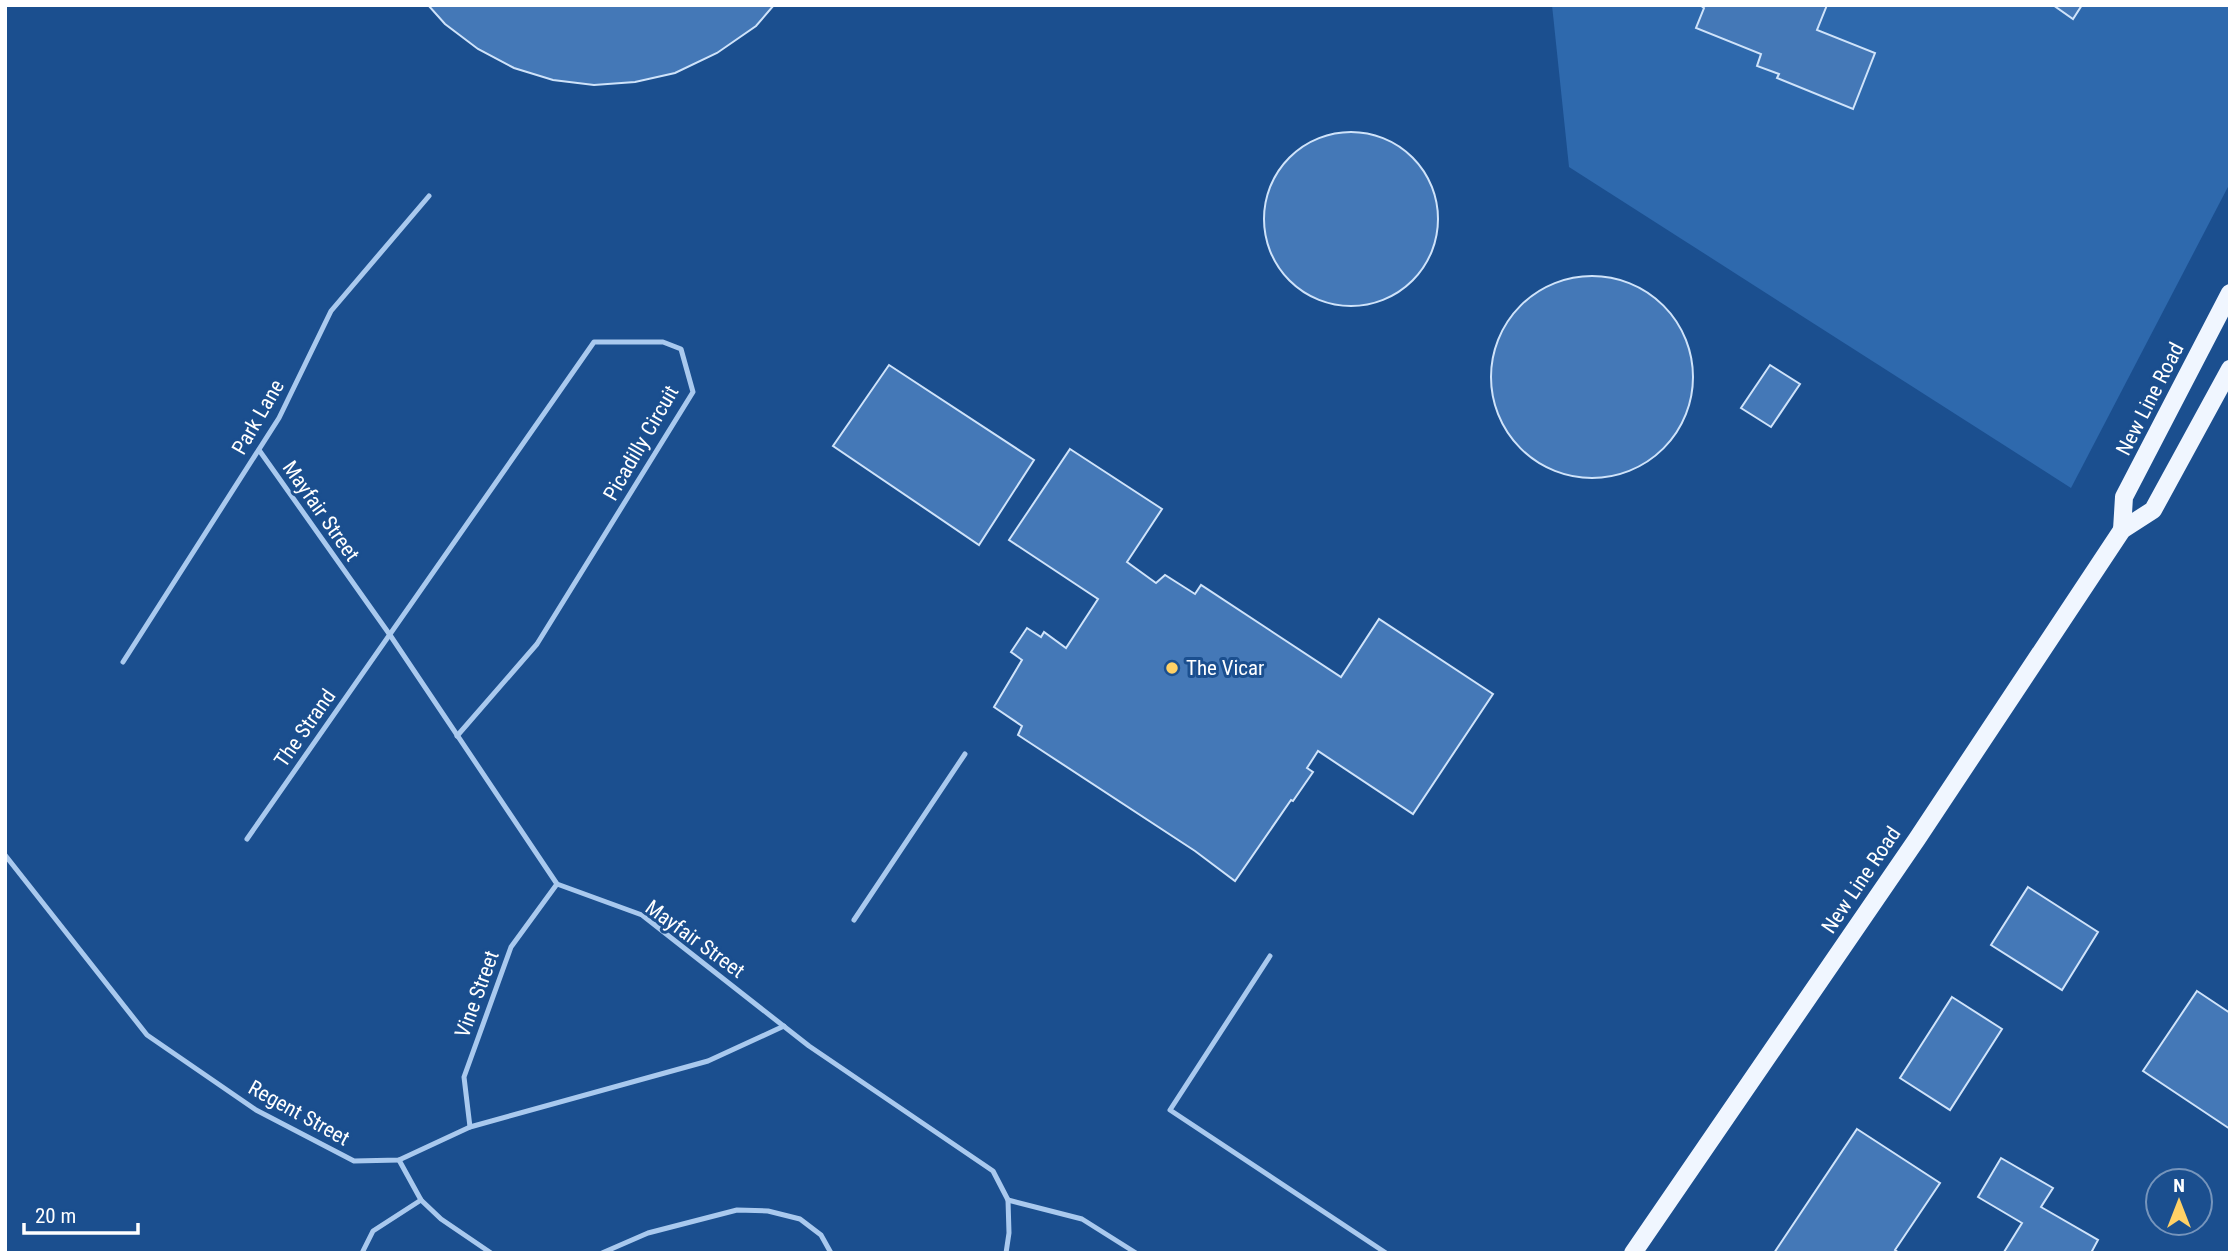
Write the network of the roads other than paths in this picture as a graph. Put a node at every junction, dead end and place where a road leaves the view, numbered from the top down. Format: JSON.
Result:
{"nodes":[{"id":1,"x":429,"y":196,"type":"dead end"},
{"id":2,"x":2230,"y":293,"type":"edge"},
{"id":3,"x":2230,"y":369,"type":"edge"},
{"id":4,"x":258,"y":450,"type":"junction"},
{"id":5,"x":2122,"y":530,"type":"junction"},
{"id":6,"x":390,"y":635,"type":"junction"},
{"id":7,"x":123,"y":662,"type":"dead end"},
{"id":8,"x":457,"y":736,"type":"junction"},
{"id":9,"x":965,"y":754,"type":"dead end"},
{"id":10,"x":247,"y":839,"type":"dead end"},
{"id":11,"x":5,"y":855,"type":"edge"},
{"id":12,"x":557,"y":884,"type":"junction"},
{"id":13,"x":854,"y":920,"type":"dead end"},
{"id":14,"x":1270,"y":956,"type":"dead end"},
{"id":15,"x":784,"y":1026,"type":"junction"},
{"id":16,"x":470,"y":1127,"type":"junction"},
{"id":17,"x":399,"y":1160,"type":"junction"},
{"id":18,"x":421,"y":1200,"type":"junction"},
{"id":19,"x":1008,"y":1200,"type":"junction"},
{"id":20,"x":362,"y":1253,"type":"edge"},
{"id":21,"x":491,"y":1253,"type":"edge"},
{"id":22,"x":602,"y":1253,"type":"edge"},
{"id":23,"x":831,"y":1253,"type":"edge"},
{"id":24,"x":1006,"y":1253,"type":"edge"},
{"id":25,"x":1136,"y":1253,"type":"edge"},
{"id":26,"x":1385,"y":1253,"type":"edge"},
{"id":27,"x":1633,"y":1253,"type":"edge"}],
"edges":[{"from":1,"to":4,"type":"lane","name":"Park Lane"},
{"from":2,"to":5,"type":"main road","name":"New Line Road"},
{"from":3,"to":5,"type":"main road","name":"New Line Road"},
{"from":4,"to":6,"type":"lane","name":"Mayfair Street"},
{"from":4,"to":7,"type":"lane","name":"Park Lane"},
{"from":5,"to":27,"type":"main road","name":"New Line Road"},
{"from":6,"to":8,"type":"lane","name":"Mayfair Street"},
{"from":6,"to":8,"type":"lane","name":"Picadilly Circuit"},
{"from":6,"to":10,"type":"lane","name":"The Strand"},
{"from":8,"to":12,"type":"lane","name":"Mayfair Street"},
{"from":9,"to":13,"type":"lane"},
{"from":11,"to":17,"type":"lane","name":"Regent Street"},
{"from":12,"to":15,"type":"lane","name":"Mayfair Street"},
{"from":12,"to":16,"type":"lane","name":"Vine Street"},
{"from":14,"to":26,"type":"lane"},
{"from":15,"to":16,"type":"lane","name":"Regent Street"},
{"from":15,"to":19,"type":"lane","name":"Mayfair Street"},
{"from":16,"to":17,"type":"lane","name":"Regent Street"},
{"from":17,"to":18,"type":"lane"},
{"from":18,"to":20,"type":"lane"},
{"from":18,"to":21,"type":"lane"},
{"from":19,"to":24,"type":"lane","name":"Mayfair Street"},
{"from":19,"to":25,"type":"lane"},
{"from":22,"to":23,"type":"lane"}]}
